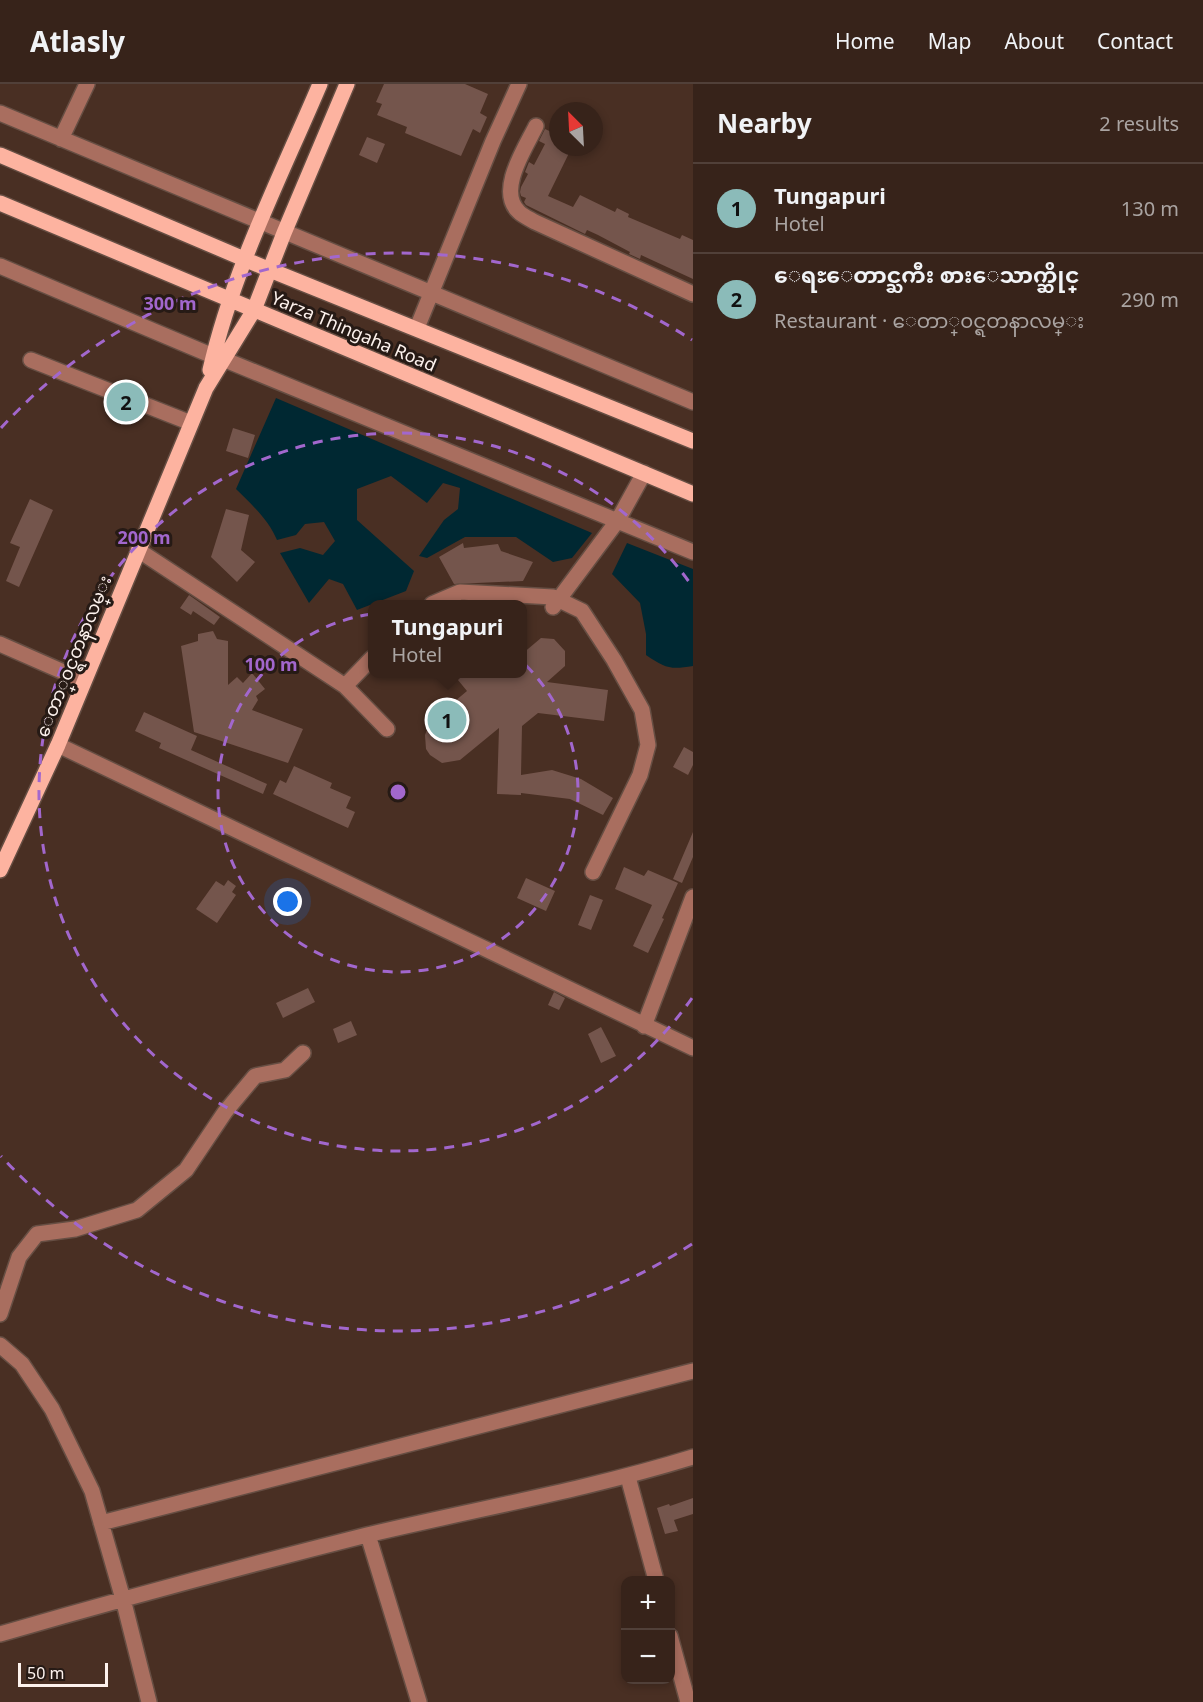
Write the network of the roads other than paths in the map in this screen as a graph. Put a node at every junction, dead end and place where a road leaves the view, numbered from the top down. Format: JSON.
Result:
{"nodes":[{"id":1,"x":87,"y":84,"type":"edge"},
{"id":2,"x":320,"y":84,"type":"edge"},
{"id":3,"x":347,"y":84,"type":"edge"},
{"id":4,"x":519,"y":84,"type":"edge"},
{"id":5,"x":0,"y":114,"type":"edge"},
{"id":6,"x":536,"y":126,"type":"dead end"},
{"id":7,"x":61,"y":139,"type":"junction"},
{"id":8,"x":0,"y":154,"type":"edge"},
{"id":9,"x":0,"y":203,"type":"edge"},
{"id":10,"x":260,"y":223,"type":"junction"},
{"id":11,"x":284,"y":233,"type":"junction"},
{"id":12,"x":245,"y":258,"type":"junction"},
{"id":13,"x":0,"y":266,"type":"edge"},
{"id":14,"x":270,"y":270,"type":"junction"},
{"id":15,"x":430,"y":294,"type":"junction"},
{"id":16,"x":693,"y":294,"type":"edge"},
{"id":17,"x":229,"y":300,"type":"junction"},
{"id":18,"x":254,"y":310,"type":"junction"},
{"id":19,"x":417,"y":328,"type":"junction"},
{"id":20,"x":218,"y":357,"type":"junction"},
{"id":21,"x":31,"y":360,"type":"dead end"},
{"id":22,"x":693,"y":402,"type":"edge"},
{"id":23,"x":191,"y":423,"type":"junction"},
{"id":24,"x":693,"y":441,"type":"edge"},
{"id":25,"x":644,"y":473,"type":"junction"},
{"id":26,"x":693,"y":494,"type":"edge"},
{"id":27,"x":618,"y":520,"type":"junction"},
{"id":28,"x":138,"y":550,"type":"junction"},
{"id":29,"x":693,"y":552,"type":"edge"},
{"id":30,"x":441,"y":600,"type":"edge"},
{"id":31,"x":556,"y":603,"type":"junction"},
{"id":32,"x":0,"y":644,"type":"edge"},
{"id":33,"x":368,"y":662,"type":"edge"},
{"id":34,"x":84,"y":681,"type":"junction"},
{"id":35,"x":345,"y":686,"type":"junction"},
{"id":36,"x":387,"y":729,"type":"dead end"},
{"id":37,"x":58,"y":745,"type":"junction"},
{"id":38,"x":0,"y":870,"type":"edge"},
{"id":39,"x":592,"y":872,"type":"dead end"},
{"id":40,"x":693,"y":897,"type":"edge"},
{"id":41,"x":644,"y":1026,"type":"junction"},
{"id":42,"x":693,"y":1048,"type":"edge"},
{"id":43,"x":303,"y":1053,"type":"dead end"},
{"id":44,"x":0,"y":1314,"type":"edge"},
{"id":45,"x":0,"y":1345,"type":"edge"},
{"id":46,"x":693,"y":1371,"type":"edge"},
{"id":47,"x":693,"y":1457,"type":"edge"},
{"id":48,"x":628,"y":1477,"type":"junction"},
{"id":49,"x":101,"y":1523,"type":"junction"},
{"id":50,"x":368,"y":1535,"type":"junction"},
{"id":51,"x":655,"y":1576,"type":"edge"},
{"id":52,"x":123,"y":1599,"type":"junction"},
{"id":53,"x":0,"y":1635,"type":"edge"},
{"id":54,"x":675,"y":1654,"type":"edge"},
{"id":55,"x":149,"y":1702,"type":"edge"},
{"id":56,"x":419,"y":1702,"type":"edge"},
{"id":57,"x":688,"y":1702,"type":"edge"}],
"edges":[{"from":1,"to":7,"type":"street"},
{"from":2,"to":10,"type":"main road","name":"ေတာ္၀င္ရတနာလမ္း"},
{"from":3,"to":11,"type":"main road"},
{"from":4,"to":15,"type":"street"},
{"from":5,"to":7,"type":"street"},
{"from":6,"to":16,"type":"street"},
{"from":7,"to":10,"type":"street"},
{"from":8,"to":12,"type":"main road","name":"Yarza Thingaha Road"},
{"from":9,"to":17,"type":"main road","name":"Yarza Thingaha Road"},
{"from":10,"to":11,"type":"street"},
{"from":10,"to":12,"type":"main road","name":"ေတာ္၀င္ရတနာလမ္း"},
{"from":11,"to":14,"type":"main road"},
{"from":11,"to":15,"type":"street"},
{"from":12,"to":14,"type":"main road","name":"Yarza Thingaha Road"},
{"from":12,"to":17,"type":"main road","name":"ေတာ္၀င္ရတနာလမ္း"},
{"from":13,"to":20,"type":"street"},
{"from":14,"to":18,"type":"main road"},
{"from":14,"to":19,"type":"main road","name":"Yarza Thingaha Road"},
{"from":15,"to":19,"type":"street"},
{"from":15,"to":22,"type":"street"},
{"from":17,"to":18,"type":"main road","name":"Yarza Thingaha Road"},
{"from":17,"to":20,"type":"main road","name":"ေတာ္၀င္ရတနာလမ္း"},
{"from":18,"to":20,"type":"main road"},
{"from":18,"to":25,"type":"main road","name":"Yarza Thingaha Road"},
{"from":19,"to":24,"type":"main road","name":"Yarza Thingaha Road"},
{"from":20,"to":23,"type":"main road","name":"ေတာ္၀င္ရတနာလမ္း"},
{"from":20,"to":27,"type":"street"},
{"from":21,"to":23,"type":"street"},
{"from":23,"to":28,"type":"main road","name":"ေတာ္၀င္ရတနာလမ္း"},
{"from":25,"to":26,"type":"main road","name":"Yarza Thingaha Road"},
{"from":25,"to":27,"type":"street"},
{"from":27,"to":29,"type":"street"},
{"from":27,"to":31,"type":"street"},
{"from":28,"to":34,"type":"main road","name":"ေတာ္၀င္ရတနာလမ္း"},
{"from":28,"to":35,"type":"street"},
{"from":30,"to":31,"type":"street"},
{"from":31,"to":39,"type":"street"},
{"from":32,"to":34,"type":"street"},
{"from":33,"to":35,"type":"street"},
{"from":34,"to":37,"type":"main road","name":"ေတာ္၀င္ရတနာလမ္း"},
{"from":35,"to":36,"type":"street"},
{"from":37,"to":38,"type":"main road","name":"ေတာ္၀င္ရတနာလမ္း"},
{"from":37,"to":41,"type":"street"},
{"from":40,"to":41,"type":"street"},
{"from":41,"to":42,"type":"street"},
{"from":43,"to":44,"type":"street"},
{"from":45,"to":49,"type":"street"},
{"from":46,"to":49,"type":"street"},
{"from":47,"to":48,"type":"street"},
{"from":48,"to":50,"type":"street"},
{"from":48,"to":51,"type":"street"},
{"from":49,"to":52,"type":"street"},
{"from":50,"to":52,"type":"street"},
{"from":50,"to":56,"type":"street"},
{"from":52,"to":53,"type":"street"},
{"from":52,"to":55,"type":"street"},
{"from":54,"to":57,"type":"street"}]}
